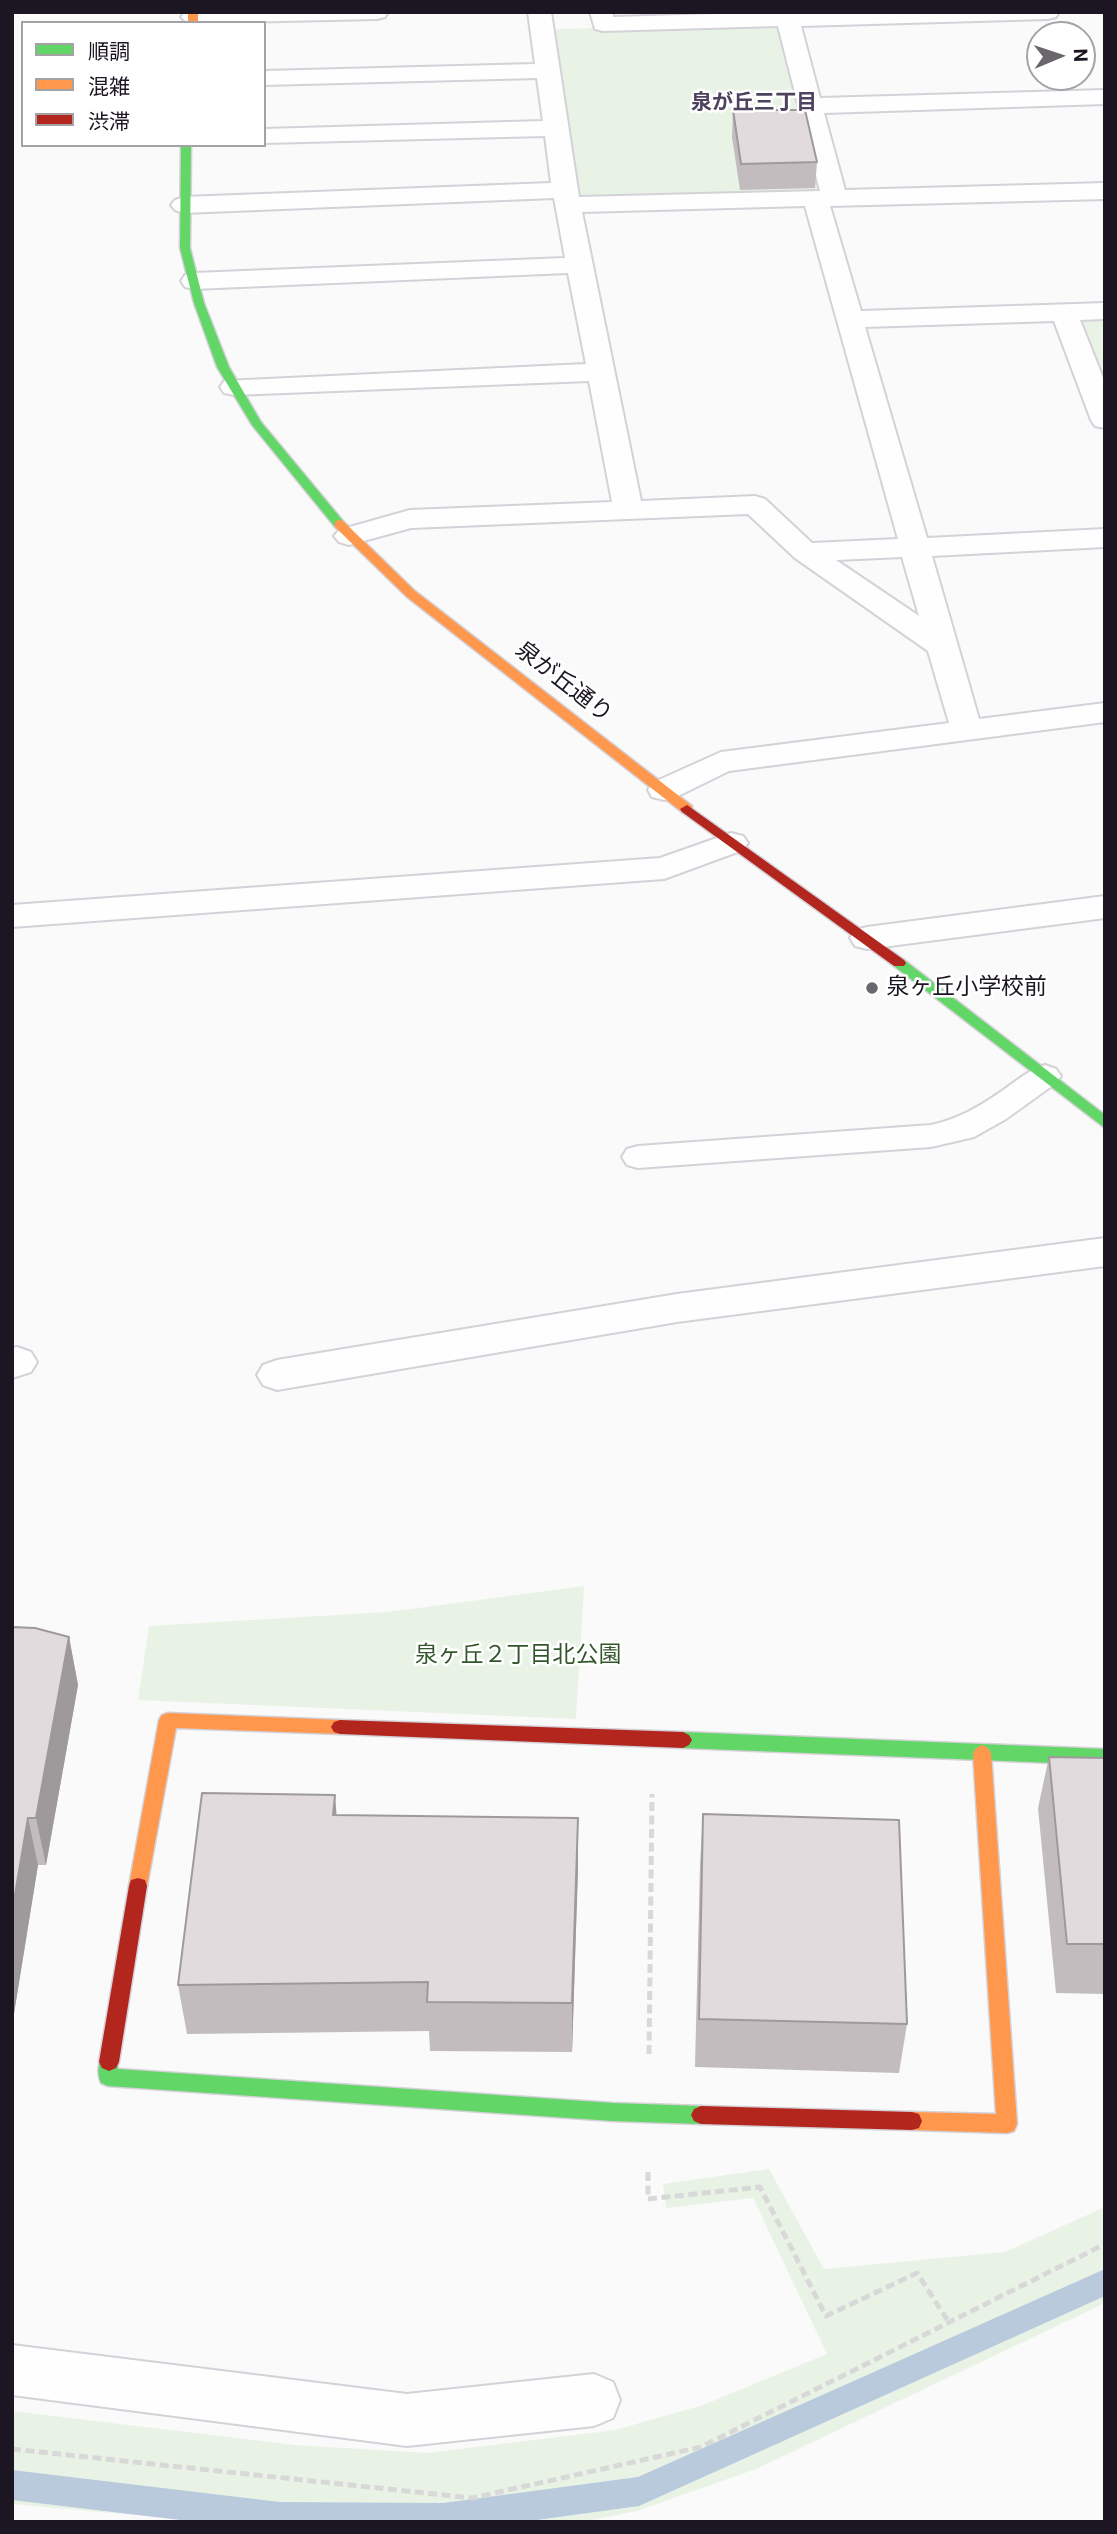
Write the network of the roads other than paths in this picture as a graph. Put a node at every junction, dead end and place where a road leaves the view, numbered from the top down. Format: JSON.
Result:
{"nodes":[{"id":1,"x":377,"y":12,"type":"edge"},
{"id":2,"x":539,"y":12,"type":"edge"},
{"id":3,"x":601,"y":12,"type":"edge"},
{"id":4,"x":1048,"y":12,"type":"edge"},
{"id":5,"x":193,"y":17,"type":"edge"},
{"id":6,"x":787,"y":18,"type":"junction"},
{"id":7,"x":547,"y":71,"type":"junction"},
{"id":8,"x":266,"y":78,"type":"edge"},
{"id":9,"x":1105,"y":97,"type":"edge"},
{"id":10,"x":810,"y":106,"type":"junction"},
{"id":11,"x":554,"y":128,"type":"junction"},
{"id":12,"x":266,"y":136,"type":"edge"},
{"id":13,"x":186,"y":147,"type":"edge"},
{"id":14,"x":1105,"y":191,"type":"edge"},
{"id":15,"x":825,"y":196,"type":"junction"},
{"id":16,"x":566,"y":197,"type":"junction"},
{"id":17,"x":184,"y":205,"type":"junction"},
{"id":18,"x":579,"y":265,"type":"junction"},
{"id":19,"x":194,"y":281,"type":"junction"},
{"id":20,"x":1105,"y":311,"type":"edge"},
{"id":21,"x":1064,"y":312,"type":"junction"},
{"id":22,"x":849,"y":319,"type":"junction"},
{"id":23,"x":600,"y":372,"type":"junction"},
{"id":24,"x":234,"y":387,"type":"junction"},
{"id":25,"x":1105,"y":420,"type":"edge"},
{"id":26,"x":628,"y":508,"type":"junction"},
{"id":27,"x":349,"y":536,"type":"junction"},
{"id":28,"x":1105,"y":538,"type":"edge"},
{"id":29,"x":914,"y":549,"type":"junction"},
{"id":30,"x":805,"y":552,"type":"junction"},
{"id":31,"x":942,"y":646,"type":"junction"},
{"id":32,"x":1105,"y":712,"type":"edge"},
{"id":33,"x":967,"y":732,"type":"junction"},
{"id":34,"x":664,"y":790,"type":"junction"},
{"id":35,"x":731,"y":843,"type":"junction"},
{"id":36,"x":1105,"y":907,"type":"edge"},
{"id":37,"x":12,"y":916,"type":"edge"},
{"id":38,"x":867,"y":938,"type":"junction"},
{"id":39,"x":1045,"y":1076,"type":"junction"},
{"id":40,"x":1105,"y":1123,"type":"edge"},
{"id":41,"x":638,"y":1157,"type":"dead end"},
{"id":42,"x":1105,"y":1252,"type":"edge"},
{"id":43,"x":277,"y":1375,"type":"dead end"},
{"id":44,"x":982,"y":1753,"type":"junction"},
{"id":45,"x":1105,"y":1758,"type":"edge"},
{"id":46,"x":12,"y":2370,"type":"edge"},
{"id":47,"x":594,"y":2400,"type":"dead end"}],
"edges":[{"from":1,"to":5,"type":"street"},
{"from":2,"to":7,"type":"street"},
{"from":3,"to":6,"type":"street"},
{"from":4,"to":6,"type":"street"},
{"from":6,"to":10,"type":"street"},
{"from":7,"to":8,"type":"street"},
{"from":7,"to":11,"type":"street"},
{"from":9,"to":10,"type":"street"},
{"from":10,"to":15,"type":"street"},
{"from":11,"to":12,"type":"street"},
{"from":11,"to":16,"type":"street"},
{"from":13,"to":17,"type":"street","name":"泉が丘通り"},
{"from":14,"to":15,"type":"street"},
{"from":15,"to":16,"type":"street"},
{"from":15,"to":22,"type":"street"},
{"from":16,"to":17,"type":"street"},
{"from":16,"to":18,"type":"street"},
{"from":17,"to":19,"type":"street","name":"泉が丘通り"},
{"from":18,"to":19,"type":"street"},
{"from":18,"to":23,"type":"street"},
{"from":19,"to":24,"type":"street","name":"泉が丘通り"},
{"from":20,"to":21,"type":"street"},
{"from":21,"to":22,"type":"street"},
{"from":21,"to":25,"type":"street"},
{"from":22,"to":29,"type":"street"},
{"from":23,"to":24,"type":"street"},
{"from":23,"to":26,"type":"street"},
{"from":24,"to":27,"type":"street","name":"泉が丘通り"},
{"from":26,"to":27,"type":"street"},
{"from":26,"to":30,"type":"street"},
{"from":27,"to":34,"type":"street","name":"泉が丘通り"},
{"from":28,"to":29,"type":"street"},
{"from":29,"to":30,"type":"street"},
{"from":29,"to":31,"type":"street"},
{"from":30,"to":31,"type":"street"},
{"from":31,"to":33,"type":"street"},
{"from":32,"to":33,"type":"street"},
{"from":33,"to":34,"type":"street"},
{"from":34,"to":35,"type":"street","name":"泉が丘通り"},
{"from":35,"to":37,"type":"street"},
{"from":35,"to":38,"type":"street","name":"泉が丘通り"},
{"from":36,"to":38,"type":"street"},
{"from":38,"to":39,"type":"street","name":"泉が丘通り"},
{"from":39,"to":40,"type":"street","name":"泉が丘通り"},
{"from":39,"to":41,"type":"lane"},
{"from":42,"to":43,"type":"street"},
{"from":44,"to":44,"type":"street"},
{"from":44,"to":45,"type":"street"},
{"from":46,"to":47,"type":"street"}]}
